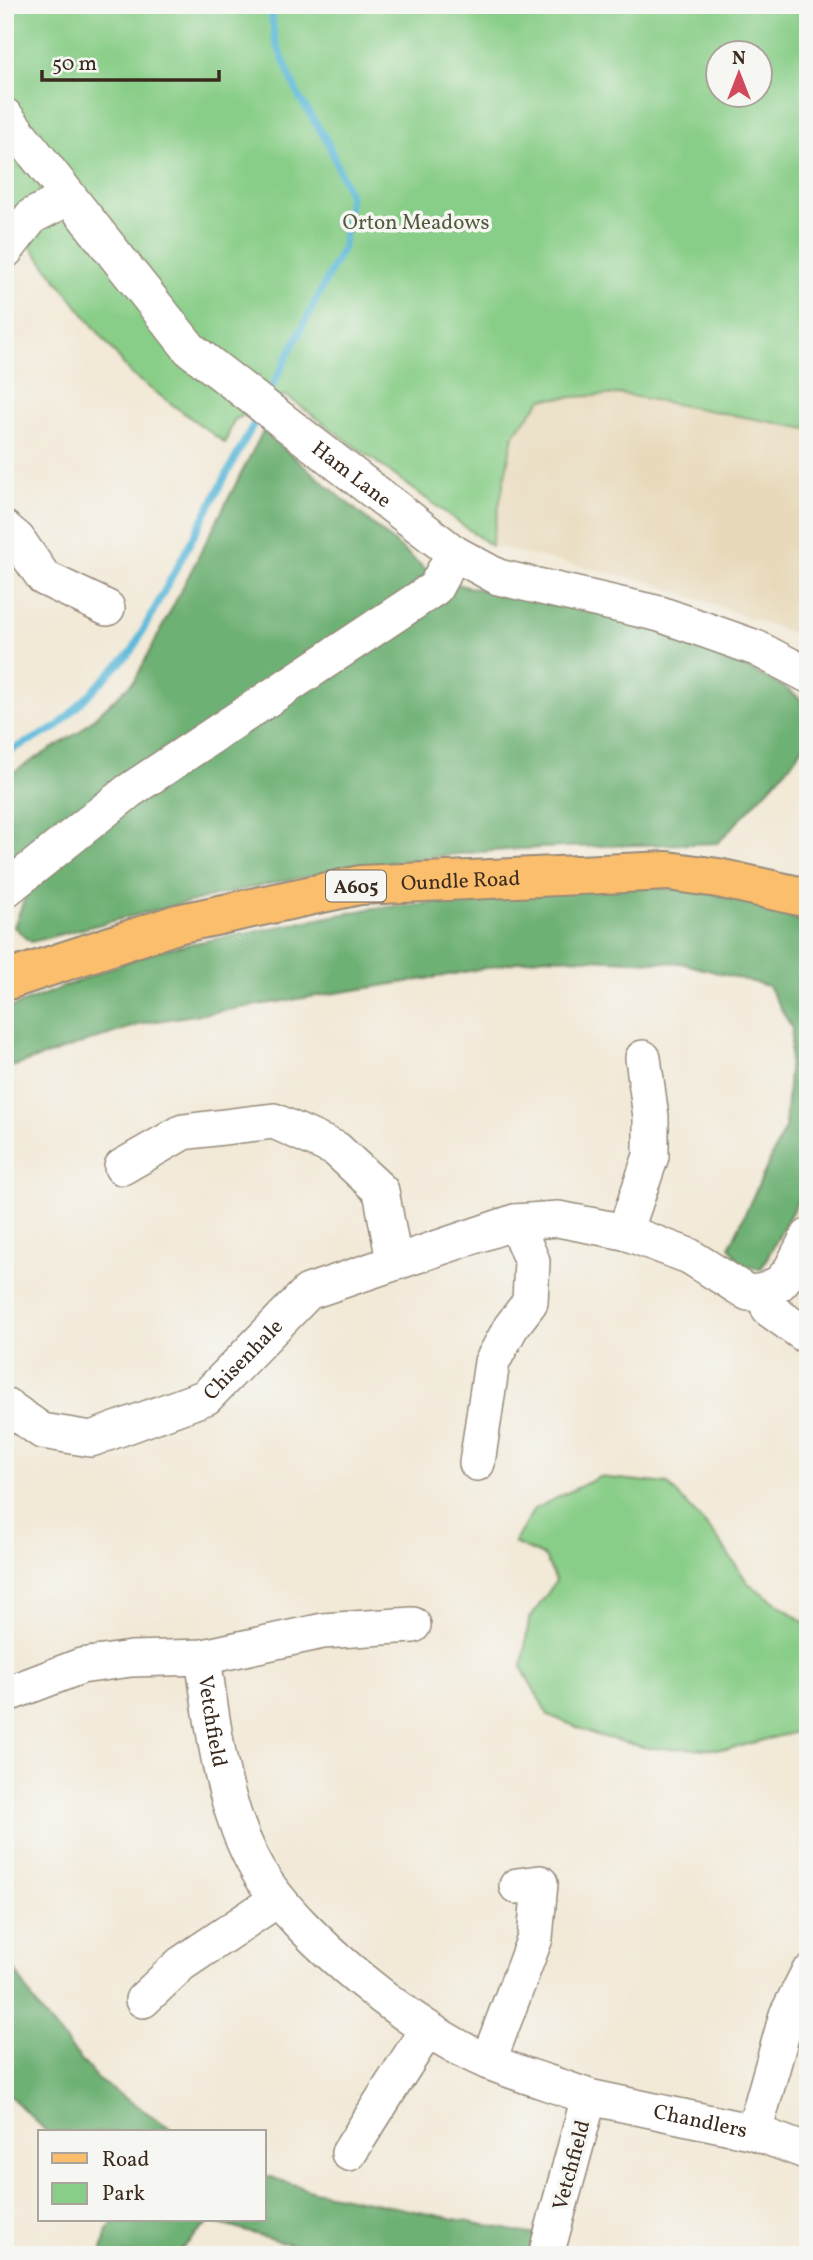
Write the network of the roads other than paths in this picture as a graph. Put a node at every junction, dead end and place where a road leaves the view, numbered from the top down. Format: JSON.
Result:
{"nodes":[{"id":1,"x":5,"y":116,"type":"edge"},
{"id":2,"x":68,"y":198,"type":"junction"},
{"id":3,"x":5,"y":251,"type":"edge"},
{"id":4,"x":5,"y":530,"type":"edge"},
{"id":5,"x":454,"y":553,"type":"junction"},
{"id":6,"x":107,"y":608,"type":"dead end"},
{"id":7,"x":807,"y":674,"type":"edge"},
{"id":8,"x":808,"y":876,"type":"edge"},
{"id":9,"x":718,"y":878,"type":"junction"},
{"id":10,"x":5,"y":890,"type":"edge"},
{"id":11,"x":808,"y":898,"type":"edge"},
{"id":12,"x":5,"y":981,"type":"edge"},
{"id":13,"x":643,"y":1058,"type":"dead end"},
{"id":14,"x":122,"y":1167,"type":"dead end"},
{"id":15,"x":515,"y":1222,"type":"junction"},
{"id":16,"x":625,"y":1232,"type":"junction"},
{"id":17,"x":808,"y":1237,"type":"edge"},
{"id":18,"x":394,"y":1261,"type":"junction"},
{"id":19,"x":764,"y":1291,"type":"junction"},
{"id":20,"x":808,"y":1337,"type":"edge"},
{"id":21,"x":5,"y":1405,"type":"edge"},
{"id":22,"x":477,"y":1463,"type":"dead end"},
{"id":23,"x":413,"y":1625,"type":"dead end"},
{"id":24,"x":203,"y":1657,"type":"junction"},
{"id":25,"x":13,"y":1692,"type":"dead end"},
{"id":26,"x":540,"y":1881,"type":"dead end"},
{"id":27,"x":278,"y":1899,"type":"junction"},
{"id":28,"x":808,"y":1974,"type":"edge"},
{"id":29,"x":143,"y":2000,"type":"dead end"},
{"id":30,"x":427,"y":2030,"type":"junction"},
{"id":31,"x":488,"y":2062,"type":"junction"},
{"id":32,"x":589,"y":2097,"type":"junction"},
{"id":33,"x":754,"y":2132,"type":"junction"},
{"id":34,"x":808,"y":2152,"type":"edge"},
{"id":35,"x":349,"y":2153,"type":"dead end"},
{"id":36,"x":546,"y":2255,"type":"edge"}],
"edges":[{"from":1,"to":2,"type":"street","name":"Ham Lane"},
{"from":2,"to":3,"type":"street"},
{"from":2,"to":5,"type":"street","name":"Ham Lane"},
{"from":4,"to":6,"type":"street"},
{"from":5,"to":7,"type":"street","name":"Ham Lane"},
{"from":5,"to":10,"type":"street"},
{"from":8,"to":9,"type":"main road","name":"Oundle Road"},
{"from":9,"to":11,"type":"main road","name":"Oundle Road"},
{"from":9,"to":12,"type":"main road","name":"Oundle Road","number":"A605"},
{"from":13,"to":16,"type":"street"},
{"from":14,"to":18,"type":"street"},
{"from":15,"to":16,"type":"street","name":"Chisenhale"},
{"from":15,"to":18,"type":"street","name":"Chisenhale"},
{"from":15,"to":22,"type":"street"},
{"from":16,"to":19,"type":"street","name":"Chisenhale"},
{"from":17,"to":19,"type":"street"},
{"from":18,"to":21,"type":"street","name":"Chisenhale"},
{"from":19,"to":20,"type":"street"},
{"from":23,"to":24,"type":"street","name":"Vetchfield"},
{"from":24,"to":25,"type":"street","name":"Vetchfield"},
{"from":24,"to":27,"type":"street","name":"Vetchfield"},
{"from":26,"to":31,"type":"street"},
{"from":27,"to":29,"type":"street"},
{"from":27,"to":30,"type":"street","name":"Vetchfield"},
{"from":28,"to":33,"type":"street"},
{"from":30,"to":31,"type":"street","name":"Vetchfield"},
{"from":30,"to":35,"type":"street"},
{"from":31,"to":32,"type":"street","name":"Vetchfield"},
{"from":32,"to":33,"type":"street","name":"Chandlers"},
{"from":32,"to":36,"type":"street","name":"Vetchfield"},
{"from":33,"to":34,"type":"street","name":"Chandlers"}]}
